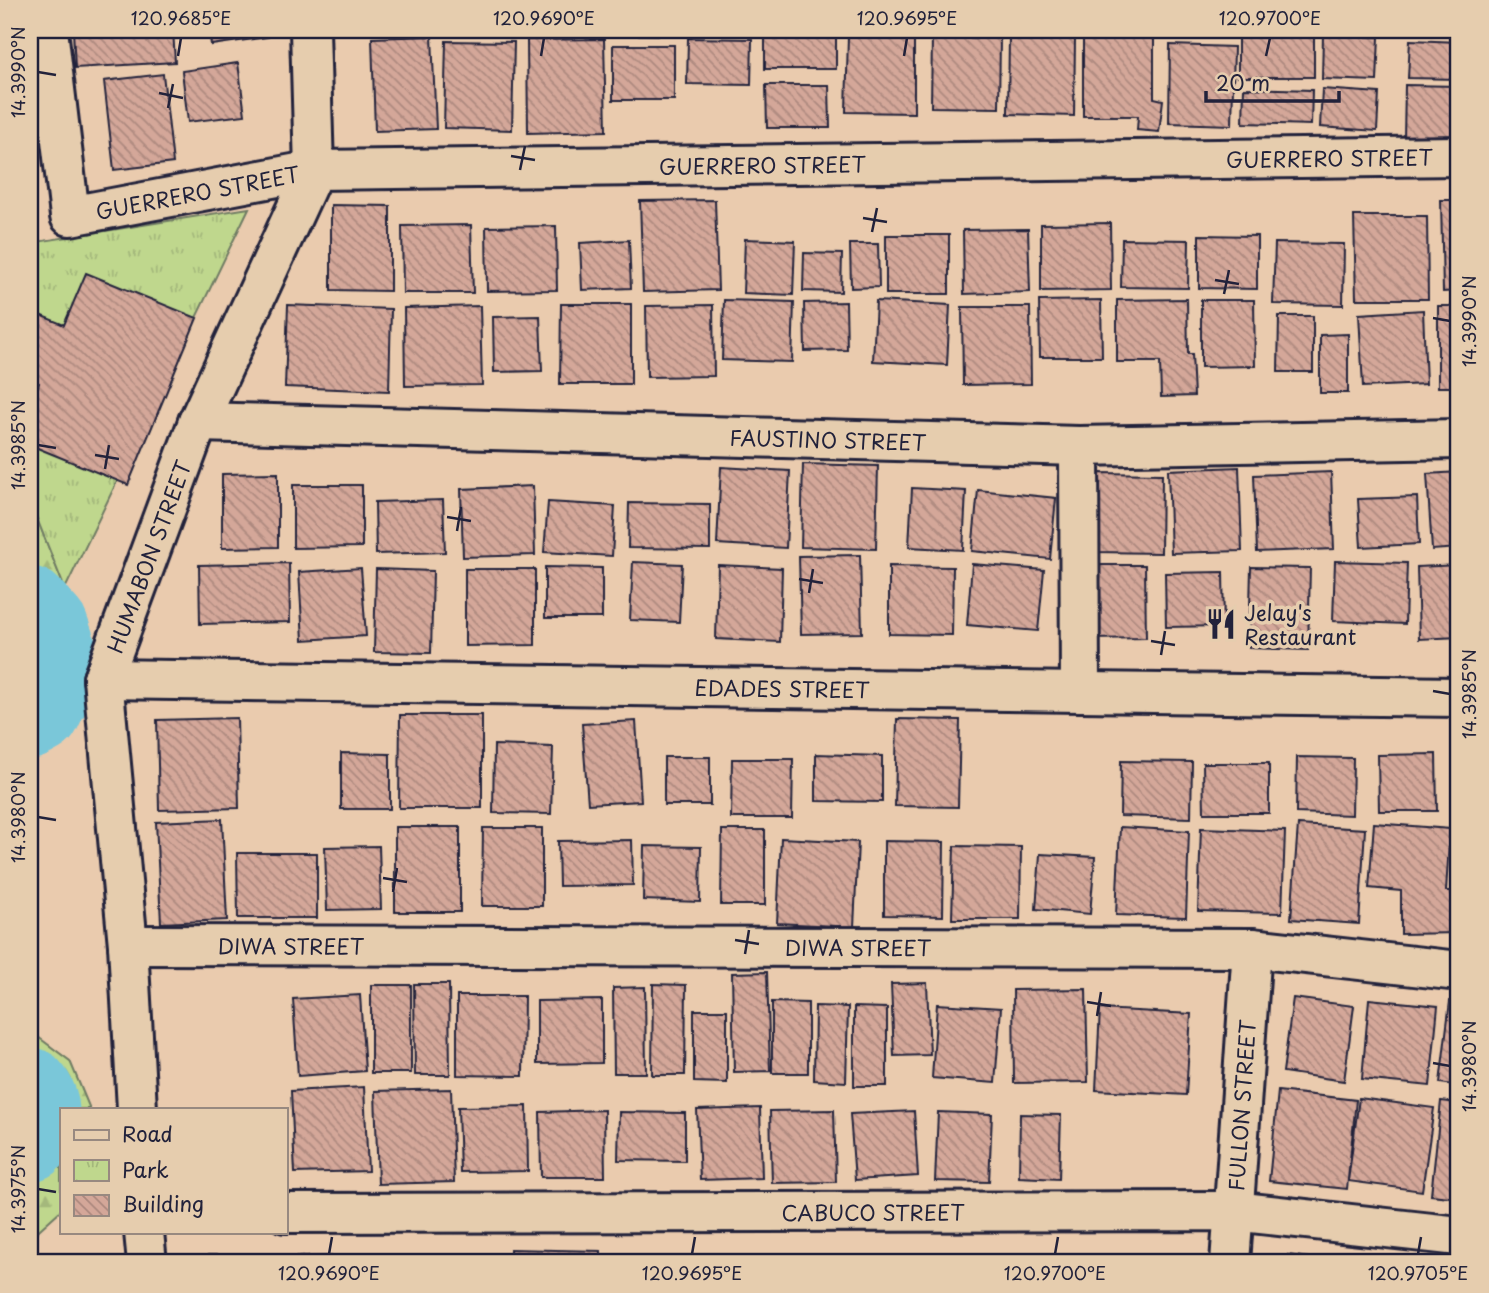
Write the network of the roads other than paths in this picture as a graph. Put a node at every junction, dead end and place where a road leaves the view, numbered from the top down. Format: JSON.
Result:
{"nodes":[{"id":1,"x":48,"y":30,"type":"edge"},
{"id":2,"x":310,"y":30,"type":"edge"},
{"id":3,"x":1459,"y":156,"type":"edge"},
{"id":4,"x":314,"y":170,"type":"junction"},
{"id":5,"x":198,"y":422,"type":"junction"},
{"id":6,"x":1459,"y":439,"type":"edge"},
{"id":7,"x":1079,"y":446,"type":"junction"},
{"id":8,"x":103,"y":679,"type":"junction"},
{"id":9,"x":1080,"y":691,"type":"junction"},
{"id":10,"x":1459,"y":697,"type":"edge"},
{"id":11,"x":128,"y":945,"type":"junction"},
{"id":12,"x":1252,"y":948,"type":"junction"},
{"id":13,"x":1459,"y":971,"type":"edge"},
{"id":14,"x":137,"y":1108,"type":"edge"},
{"id":15,"x":1233,"y":1211,"type":"junction"},
{"id":16,"x":287,"y":1213,"type":"edge"},
{"id":17,"x":144,"y":1234,"type":"edge"},
{"id":18,"x":1459,"y":1236,"type":"edge"},
{"id":19,"x":147,"y":1263,"type":"edge"},
{"id":20,"x":1230,"y":1263,"type":"edge"}],
"edges":[{"from":1,"to":4,"type":"street","name":"GUERRERO STREET"},
{"from":2,"to":4,"type":"street","name":"HUMABON STREET"},
{"from":3,"to":4,"type":"street","name":"GUERRERO STREET"},
{"from":4,"to":5,"type":"street","name":"HUMABON STREET"},
{"from":5,"to":7,"type":"street","name":"FAUSTINO STREET"},
{"from":5,"to":8,"type":"street","name":"HUMABON STREET"},
{"from":6,"to":7,"type":"street","name":"FAUSTINO STREET"},
{"from":7,"to":9,"type":"street"},
{"from":8,"to":9,"type":"street","name":"EDADES STREET"},
{"from":8,"to":11,"type":"street","name":"HUMABON STREET"},
{"from":9,"to":10,"type":"street","name":"EDADES STREET"},
{"from":11,"to":12,"type":"street","name":"DIWA STREET"},
{"from":11,"to":14,"type":"street","name":"HUMABON STREET"},
{"from":12,"to":13,"type":"street","name":"DIWA STREET"},
{"from":12,"to":15,"type":"street","name":"FULLON STREET"},
{"from":15,"to":16,"type":"street","name":"CABUCO STREET"},
{"from":15,"to":18,"type":"street","name":"CABUCO STREET"},
{"from":15,"to":20,"type":"street","name":"FULLON STREET"},
{"from":17,"to":19,"type":"street"}]}
